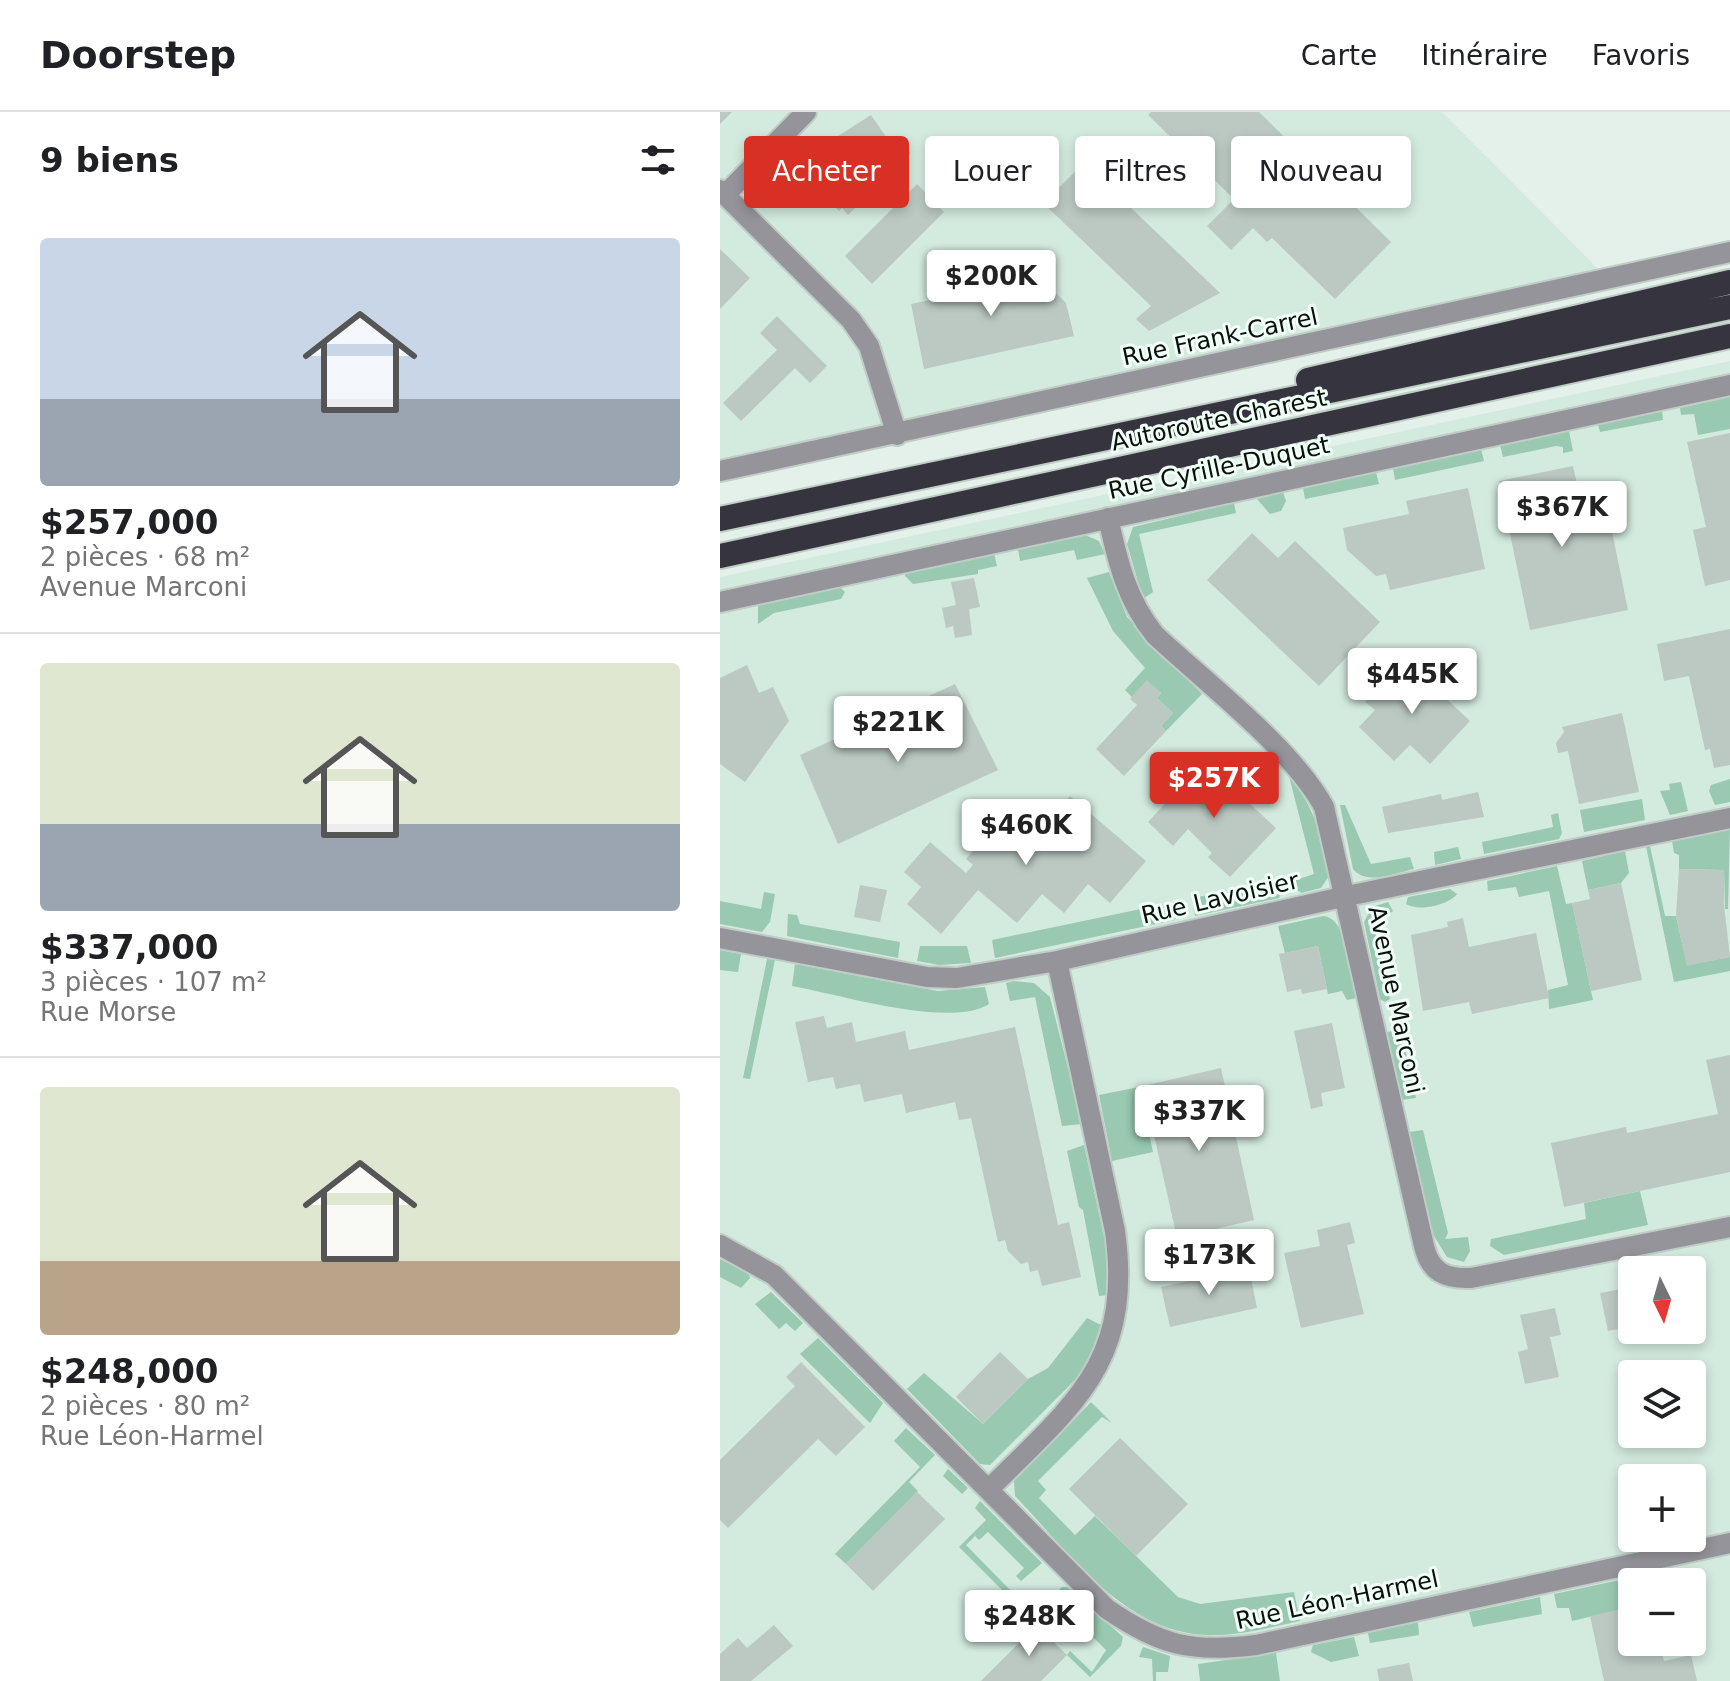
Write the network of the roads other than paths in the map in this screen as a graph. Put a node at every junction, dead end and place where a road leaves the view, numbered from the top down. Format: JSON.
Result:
{"nodes":[{"id":1,"x":806,"y":112,"type":"edge"},
{"id":2,"x":722,"y":192,"type":"edge"},
{"id":3,"x":1730,"y":252,"type":"edge"},
{"id":4,"x":1730,"y":282,"type":"edge"},
{"id":5,"x":1730,"y":307,"type":"edge"},
{"id":6,"x":1730,"y":336,"type":"edge"},
{"id":7,"x":1730,"y":353,"type":"edge"},
{"id":8,"x":1730,"y":385,"type":"edge"},
{"id":9,"x":1387,"y":412,"type":"junction"},
{"id":10,"x":897,"y":435,"type":"junction"},
{"id":11,"x":1099,"y":441,"type":"junction"},
{"id":12,"x":720,"y":471,"type":"edge"},
{"id":13,"x":1108,"y":518,"type":"junction"},
{"id":14,"x":720,"y":519,"type":"edge"},
{"id":15,"x":720,"y":556,"type":"edge"},
{"id":16,"x":720,"y":602,"type":"edge"},
{"id":17,"x":1730,"y":818,"type":"edge"},
{"id":18,"x":1347,"y":896,"type":"junction"},
{"id":19,"x":720,"y":938,"type":"edge"},
{"id":20,"x":1057,"y":961,"type":"junction"},
{"id":21,"x":1730,"y":1227,"type":"edge"},
{"id":22,"x":720,"y":1245,"type":"edge"},
{"id":23,"x":989,"y":1489,"type":"junction"},
{"id":24,"x":1730,"y":1543,"type":"edge"}],
"edges":[{"from":1,"to":2,"type":"street"},
{"from":2,"to":10,"type":"street"},
{"from":3,"to":10,"type":"street","name":"Rue Frank-Carrel"},
{"from":4,"to":11,"type":"highway"},
{"from":5,"to":11,"type":"highway","name":"Autoroute Charest"},
{"from":6,"to":9,"type":"highway","name":"Autoroute Charest"},
{"from":7,"to":9,"type":"highway"},
{"from":8,"to":13,"type":"street","name":"Rue Cyrille-Duquet"},
{"from":9,"to":15,"type":"highway","name":"Autoroute Charest"},
{"from":10,"to":12,"type":"street","name":"Rue Frank-Carrel"},
{"from":11,"to":14,"type":"highway","name":"Autoroute Charest"},
{"from":13,"to":16,"type":"street","name":"Rue Cyrille-Duquet"},
{"from":13,"to":18,"type":"street","name":"Avenue Marconi"},
{"from":17,"to":18,"type":"street","name":"Rue Lavoisier"},
{"from":18,"to":20,"type":"street","name":"Rue Lavoisier"},
{"from":18,"to":21,"type":"street","name":"Avenue Marconi"},
{"from":19,"to":20,"type":"street","name":"Rue Lavoisier"},
{"from":20,"to":23,"type":"street"},
{"from":22,"to":23,"type":"street","name":"Rue Léon-Harmel"},
{"from":23,"to":24,"type":"street","name":"Rue Léon-Harmel"}]}
